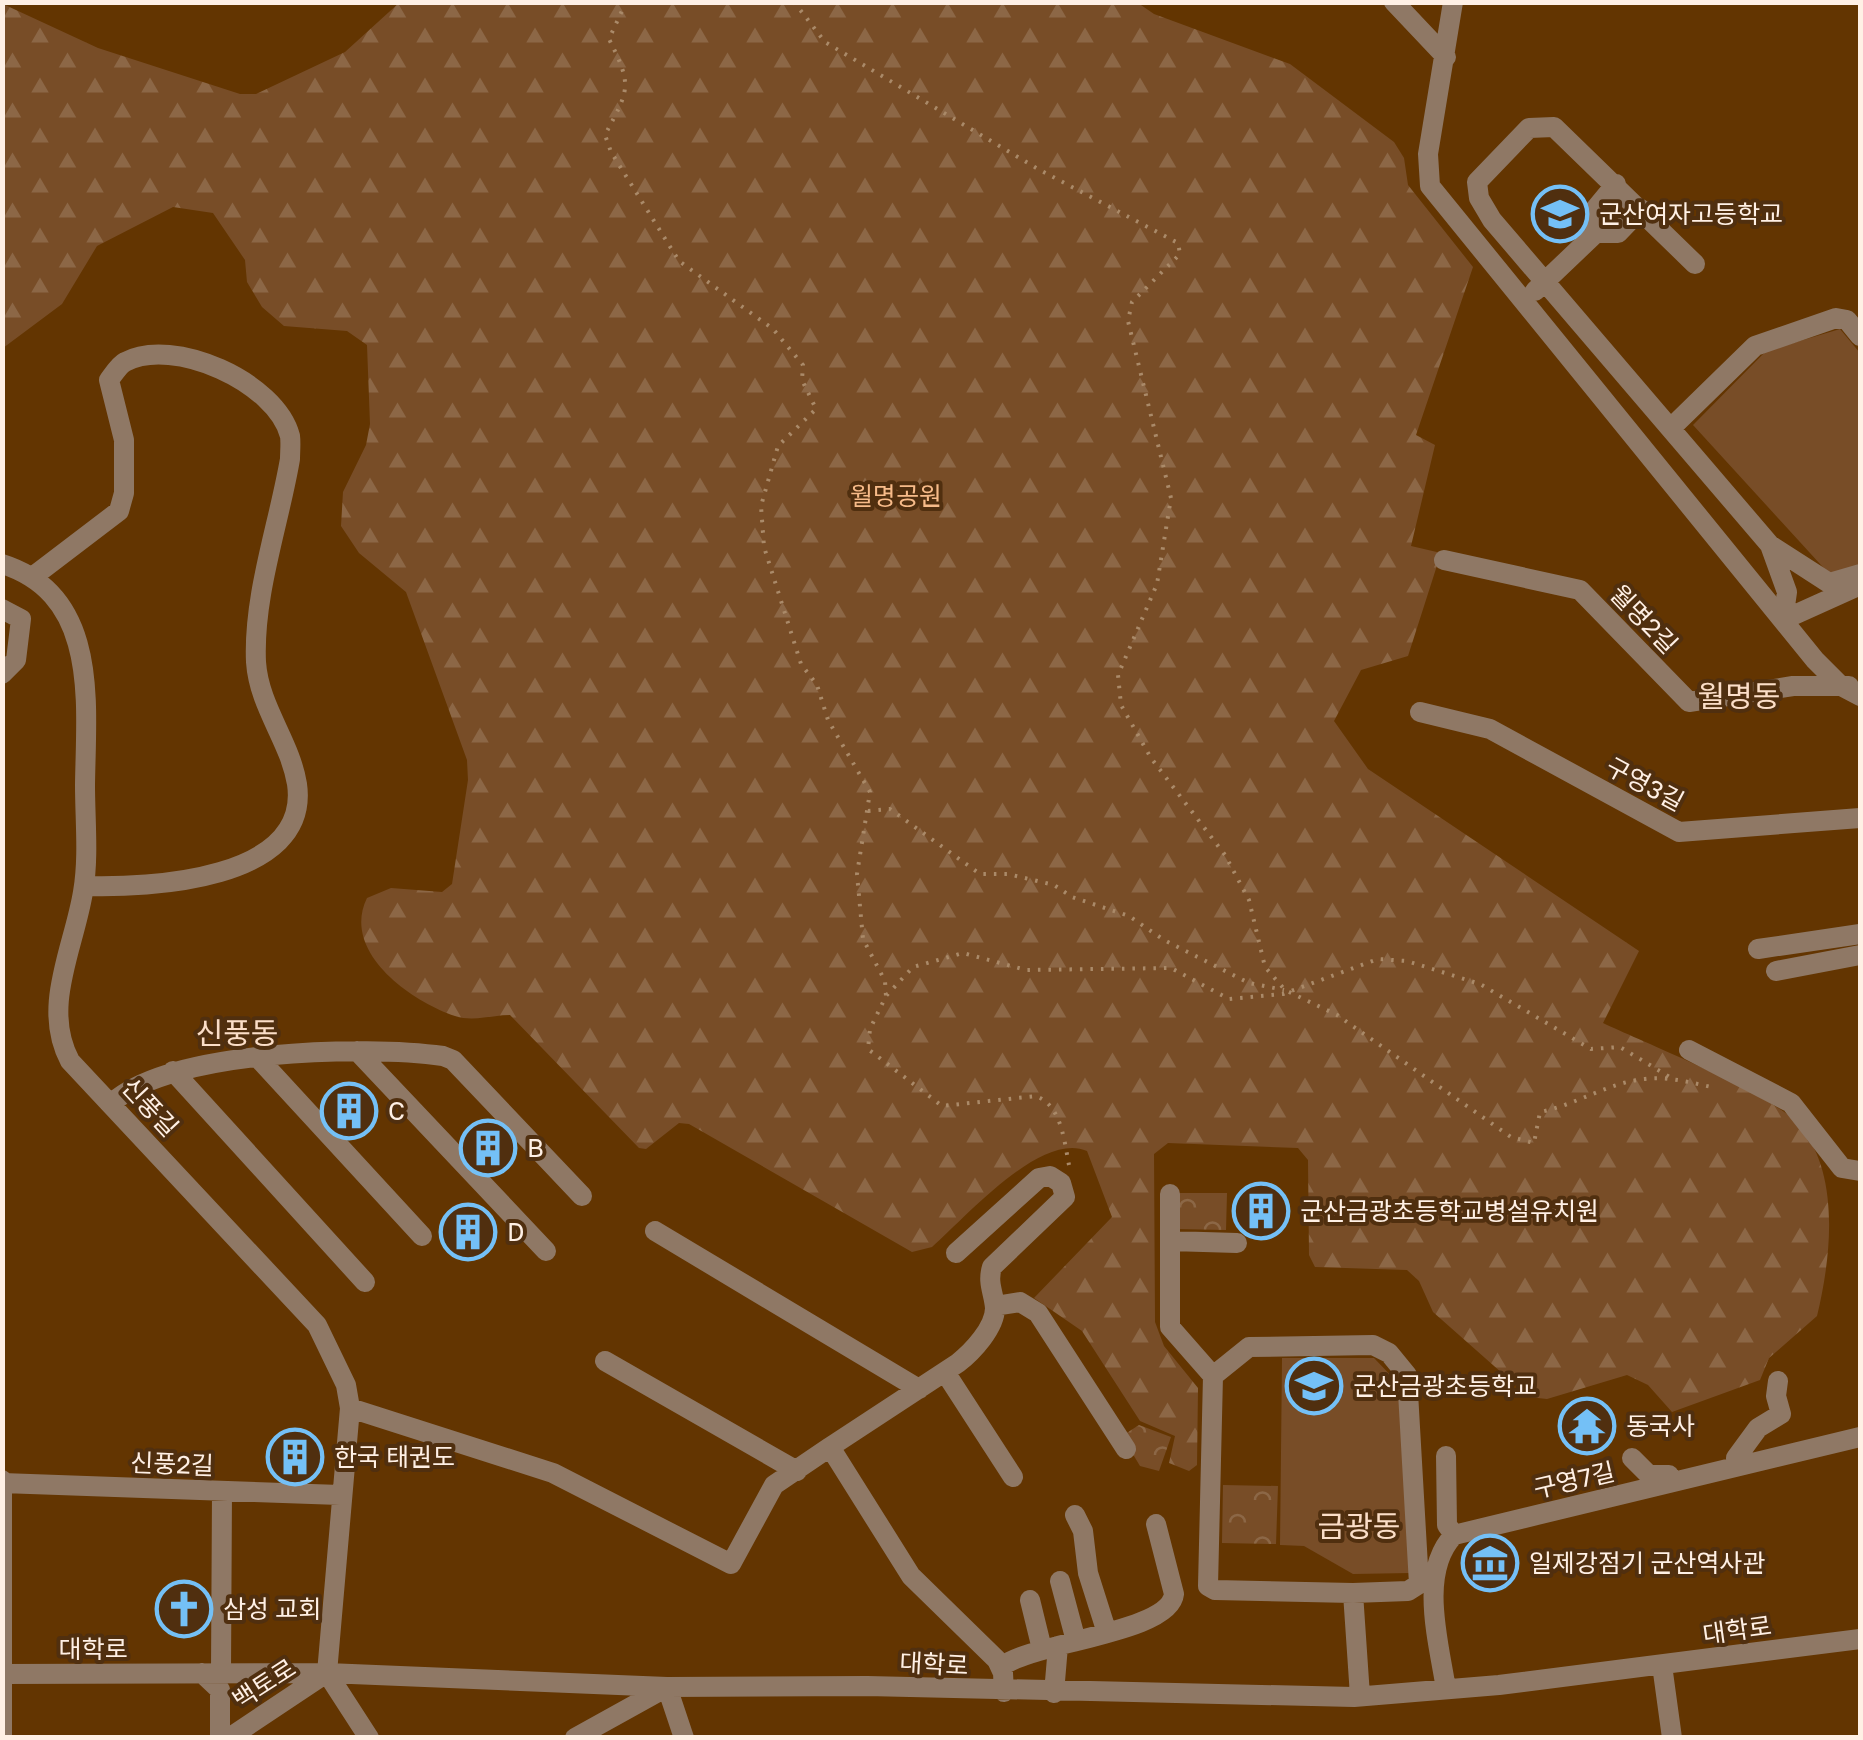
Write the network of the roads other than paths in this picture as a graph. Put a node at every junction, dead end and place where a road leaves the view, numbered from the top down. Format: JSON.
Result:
{"nodes":[{"id":1,"x":1394,"y":2,"type":"edge"},
{"id":2,"x":1453,"y":3,"type":"edge"},
{"id":3,"x":1446,"y":57,"type":"junction"},
{"id":4,"x":1616,"y":184,"type":"junction"},
{"id":5,"x":1641,"y":209,"type":"junction"},
{"id":6,"x":1599,"y":230,"type":"junction"},
{"id":7,"x":1695,"y":264,"type":"dead end"},
{"id":8,"x":1545,"y":282,"type":"junction"},
{"id":9,"x":1524,"y":302,"type":"junction"},
{"id":10,"x":1860,"y":336,"type":"edge"},
{"id":11,"x":1671,"y":428,"type":"junction"},
{"id":12,"x":1770,"y":545,"type":"junction"},
{"id":13,"x":1444,"y":560,"type":"dead end"},
{"id":14,"x":2,"y":564,"type":"edge"},
{"id":15,"x":35,"y":574,"type":"junction"},
{"id":16,"x":1860,"y":574,"type":"edge"},
{"id":17,"x":1860,"y":585,"type":"edge"},
{"id":18,"x":2,"y":608,"type":"edge"},
{"id":19,"x":1783,"y":620,"type":"junction"},
{"id":20,"x":2,"y":674,"type":"edge"},
{"id":21,"x":1850,"y":686,"type":"edge"},
{"id":22,"x":1860,"y":696,"type":"edge"},
{"id":23,"x":1420,"y":712,"type":"dead end"},
{"id":24,"x":1860,"y":818,"type":"edge"},
{"id":25,"x":84,"y":886,"type":"junction"},
{"id":26,"x":1860,"y":934,"type":"edge"},
{"id":27,"x":1758,"y":949,"type":"dead end"},
{"id":28,"x":1860,"y":954,"type":"edge"},
{"id":29,"x":1776,"y":971,"type":"dead end"},
{"id":30,"x":1689,"y":1050,"type":"dead end"},
{"id":31,"x":357,"y":1051,"type":"junction"},
{"id":32,"x":259,"y":1060,"type":"junction"},
{"id":33,"x":173,"y":1072,"type":"junction"},
{"id":34,"x":113,"y":1102,"type":"junction"},
{"id":35,"x":1860,"y":1171,"type":"edge"},
{"id":36,"x":1170,"y":1194,"type":"dead end"},
{"id":37,"x":582,"y":1196,"type":"dead end"},
{"id":38,"x":998,"y":1215,"type":"junction"},
{"id":39,"x":654,"y":1231,"type":"dead end"},
{"id":40,"x":422,"y":1236,"type":"dead end"},
{"id":41,"x":1020,"y":1238,"type":"junction"},
{"id":42,"x":1170,"y":1242,"type":"junction"},
{"id":43,"x":1238,"y":1243,"type":"dead end"},
{"id":44,"x":546,"y":1252,"type":"dead end"},
{"id":45,"x":956,"y":1254,"type":"dead end"},
{"id":46,"x":365,"y":1282,"type":"dead end"},
{"id":47,"x":994,"y":1306,"type":"junction"},
{"id":48,"x":605,"y":1361,"type":"dead end"},
{"id":49,"x":945,"y":1372,"type":"junction"},
{"id":50,"x":1213,"y":1376,"type":"junction"},
{"id":51,"x":1778,"y":1381,"type":"dead end"},
{"id":52,"x":919,"y":1389,"type":"junction"},
{"id":53,"x":350,"y":1408,"type":"junction"},
{"id":54,"x":1860,"y":1437,"type":"edge"},
{"id":55,"x":830,"y":1447,"type":"junction"},
{"id":56,"x":1126,"y":1449,"type":"dead end"},
{"id":57,"x":1446,"y":1456,"type":"dead end"},
{"id":58,"x":1632,"y":1458,"type":"dead end"},
{"id":59,"x":1737,"y":1463,"type":"junction"},
{"id":60,"x":798,"y":1471,"type":"junction"},
{"id":61,"x":1014,"y":1477,"type":"dead end"},
{"id":62,"x":4,"y":1482,"type":"edge"},
{"id":63,"x":222,"y":1491,"type":"junction"},
{"id":64,"x":340,"y":1495,"type":"junction"},
{"id":65,"x":1075,"y":1516,"type":"dead end"},
{"id":66,"x":1156,"y":1524,"type":"dead end"},
{"id":67,"x":1454,"y":1535,"type":"junction"},
{"id":68,"x":1060,"y":1582,"type":"dead end"},
{"id":69,"x":1352,"y":1593,"type":"junction"},
{"id":70,"x":1030,"y":1600,"type":"dead end"},
{"id":71,"x":1107,"y":1633,"type":"junction"},
{"id":72,"x":1860,"y":1638,"type":"edge"},
{"id":73,"x":1059,"y":1645,"type":"junction"},
{"id":74,"x":1662,"y":1665,"type":"junction"},
{"id":75,"x":1001,"y":1667,"type":"junction"},
{"id":76,"x":211,"y":1673,"type":"junction"},
{"id":77,"x":327,"y":1673,"type":"junction"},
{"id":78,"x":4,"y":1674,"type":"edge"},
{"id":79,"x":667,"y":1687,"type":"junction"},
{"id":80,"x":1446,"y":1689,"type":"junction"},
{"id":81,"x":1004,"y":1692,"type":"junction"},
{"id":82,"x":1054,"y":1693,"type":"junction"},
{"id":83,"x":1360,"y":1696,"type":"junction"},
{"id":84,"x":2,"y":1737,"type":"edge"},
{"id":85,"x":220,"y":1738,"type":"edge"},
{"id":86,"x":229,"y":1738,"type":"edge"},
{"id":87,"x":369,"y":1738,"type":"edge"},
{"id":88,"x":575,"y":1738,"type":"edge"},
{"id":89,"x":684,"y":1738,"type":"edge"},
{"id":90,"x":1672,"y":1738,"type":"edge"}],
"edges":[{"from":1,"to":3,"type":"street"},
{"from":2,"to":3,"type":"street"},
{"from":3,"to":9,"type":"street"},
{"from":4,"to":5,"type":"street"},
{"from":4,"to":6,"type":"street"},
{"from":4,"to":8,"type":"street"},
{"from":5,"to":6,"type":"street"},
{"from":5,"to":7,"type":"street"},
{"from":6,"to":8,"type":"street"},
{"from":8,"to":9,"type":"street"},
{"from":8,"to":11,"type":"street"},
{"from":9,"to":19,"type":"street"},
{"from":10,"to":11,"type":"street"},
{"from":11,"to":12,"type":"street"},
{"from":12,"to":16,"type":"street"},
{"from":12,"to":19,"type":"street"},
{"from":13,"to":21,"type":"street","name":"월명2길"},
{"from":14,"to":15,"type":"street"},
{"from":15,"to":25,"type":"street","name":"신풍길"},
{"from":15,"to":25,"type":"street"},
{"from":17,"to":19,"type":"street"},
{"from":18,"to":20,"type":"street"},
{"from":19,"to":21,"type":"street"},
{"from":21,"to":22,"type":"street"},
{"from":23,"to":24,"type":"street","name":"구영3길"},
{"from":25,"to":34,"type":"street","name":"신풍길"},
{"from":26,"to":27,"type":"street"},
{"from":28,"to":29,"type":"street"},
{"from":30,"to":35,"type":"street"},
{"from":31,"to":32,"type":"street"},
{"from":31,"to":37,"type":"street"},
{"from":31,"to":44,"type":"street"},
{"from":32,"to":33,"type":"street"},
{"from":32,"to":40,"type":"street"},
{"from":33,"to":34,"type":"street"},
{"from":33,"to":46,"type":"street"},
{"from":34,"to":53,"type":"street","name":"신풍길"},
{"from":36,"to":42,"type":"street"},
{"from":38,"to":41,"type":"street"},
{"from":38,"to":41,"type":"street"},
{"from":38,"to":45,"type":"street"},
{"from":39,"to":52,"type":"street"},
{"from":41,"to":47,"type":"street"},
{"from":42,"to":43,"type":"street"},
{"from":42,"to":50,"type":"street"},
{"from":47,"to":49,"type":"street"},
{"from":47,"to":56,"type":"street"},
{"from":48,"to":60,"type":"street"},
{"from":49,"to":52,"type":"street"},
{"from":49,"to":61,"type":"street"},
{"from":50,"to":69,"type":"street"},
{"from":50,"to":69,"type":"street"},
{"from":51,"to":59,"type":"street"},
{"from":52,"to":55,"type":"street"},
{"from":53,"to":60,"type":"street"},
{"from":53,"to":64,"type":"street","name":"신풍길"},
{"from":54,"to":59,"type":"street","name":"구영7길"},
{"from":55,"to":60,"type":"street"},
{"from":55,"to":75,"type":"street"},
{"from":57,"to":67,"type":"street"},
{"from":58,"to":59,"type":"street"},
{"from":59,"to":67,"type":"street","name":"구영7길"},
{"from":62,"to":63,"type":"street","name":"신풍2길"},
{"from":62,"to":78,"type":"street"},
{"from":63,"to":64,"type":"street","name":"신풍2길"},
{"from":63,"to":76,"type":"street"},
{"from":64,"to":77,"type":"street","name":"신풍길"},
{"from":65,"to":71,"type":"street"},
{"from":66,"to":71,"type":"street"},
{"from":67,"to":80,"type":"street"},
{"from":68,"to":73,"type":"street"},
{"from":69,"to":83,"type":"street"},
{"from":70,"to":73,"type":"street"},
{"from":71,"to":73,"type":"street"},
{"from":72,"to":74,"type":"street","name":"대학로"},
{"from":73,"to":75,"type":"street"},
{"from":73,"to":82,"type":"street"},
{"from":74,"to":80,"type":"street","name":"대학로"},
{"from":74,"to":90,"type":"street"},
{"from":75,"to":81,"type":"street"},
{"from":76,"to":77,"type":"street","name":"대학로"},
{"from":76,"to":78,"type":"street","name":"대학로"},
{"from":76,"to":85,"type":"street"},
{"from":77,"to":79,"type":"street","name":"대학로"},
{"from":77,"to":86,"type":"street","name":"백토로"},
{"from":77,"to":87,"type":"street"},
{"from":78,"to":84,"type":"street"},
{"from":79,"to":81,"type":"street","name":"대학로"},
{"from":79,"to":88,"type":"street"},
{"from":79,"to":89,"type":"street"},
{"from":80,"to":83,"type":"street","name":"대학로"},
{"from":81,"to":82,"type":"street","name":"대학로"},
{"from":82,"to":83,"type":"street","name":"대학로"}]}
